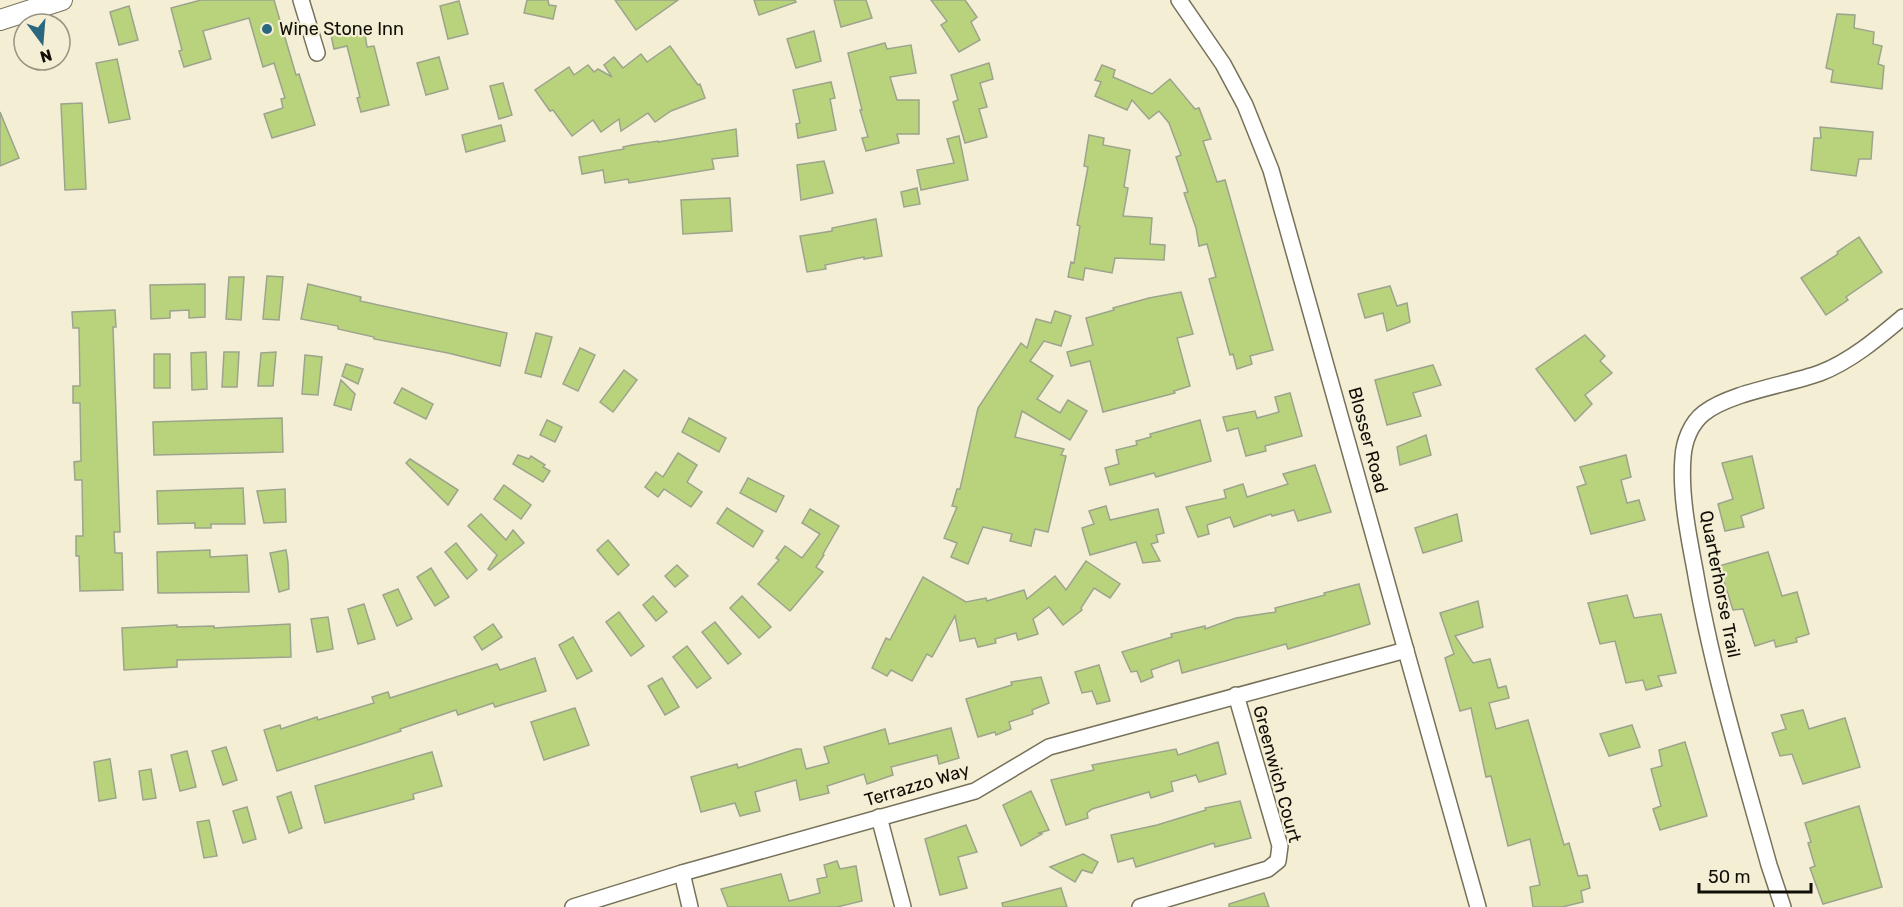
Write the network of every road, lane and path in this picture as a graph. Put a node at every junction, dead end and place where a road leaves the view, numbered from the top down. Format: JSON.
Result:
{"nodes":[{"id":1,"x":62,"y":0,"type":"edge"},
{"id":2,"x":301,"y":0,"type":"edge"},
{"id":3,"x":1179,"y":0,"type":"edge"},
{"id":4,"x":0,"y":20,"type":"edge"},
{"id":5,"x":317,"y":53,"type":"dead end"},
{"id":6,"x":1903,"y":317,"type":"edge"},
{"id":7,"x":1406,"y":650,"type":"junction"},
{"id":8,"x":1236,"y":695,"type":"junction"},
{"id":9,"x":879,"y":817,"type":"junction"},
{"id":10,"x":682,"y":873,"type":"junction"},
{"id":11,"x":573,"y":907,"type":"edge"},
{"id":12,"x":690,"y":907,"type":"edge"},
{"id":13,"x":903,"y":907,"type":"edge"},
{"id":14,"x":1140,"y":907,"type":"edge"},
{"id":15,"x":1478,"y":907,"type":"edge"},
{"id":16,"x":1783,"y":907,"type":"edge"}],
"edges":[{"from":1,"to":4,"type":"main road"},
{"from":2,"to":5,"type":"street"},
{"from":3,"to":7,"type":"street","name":"Blosser Road"},
{"from":6,"to":16,"type":"street","name":"Quarterhorse Trail"},
{"from":7,"to":8,"type":"street","name":"Terrazzo Way"},
{"from":7,"to":15,"type":"street","name":"Blosser Road"},
{"from":8,"to":9,"type":"street","name":"Terrazzo Way"},
{"from":8,"to":14,"type":"street","name":"Greenwich Court"},
{"from":9,"to":10,"type":"street","name":"Terrazzo Way"},
{"from":9,"to":13,"type":"street"},
{"from":10,"to":11,"type":"street","name":"Terrazzo Way"},
{"from":10,"to":12,"type":"street"}]}
